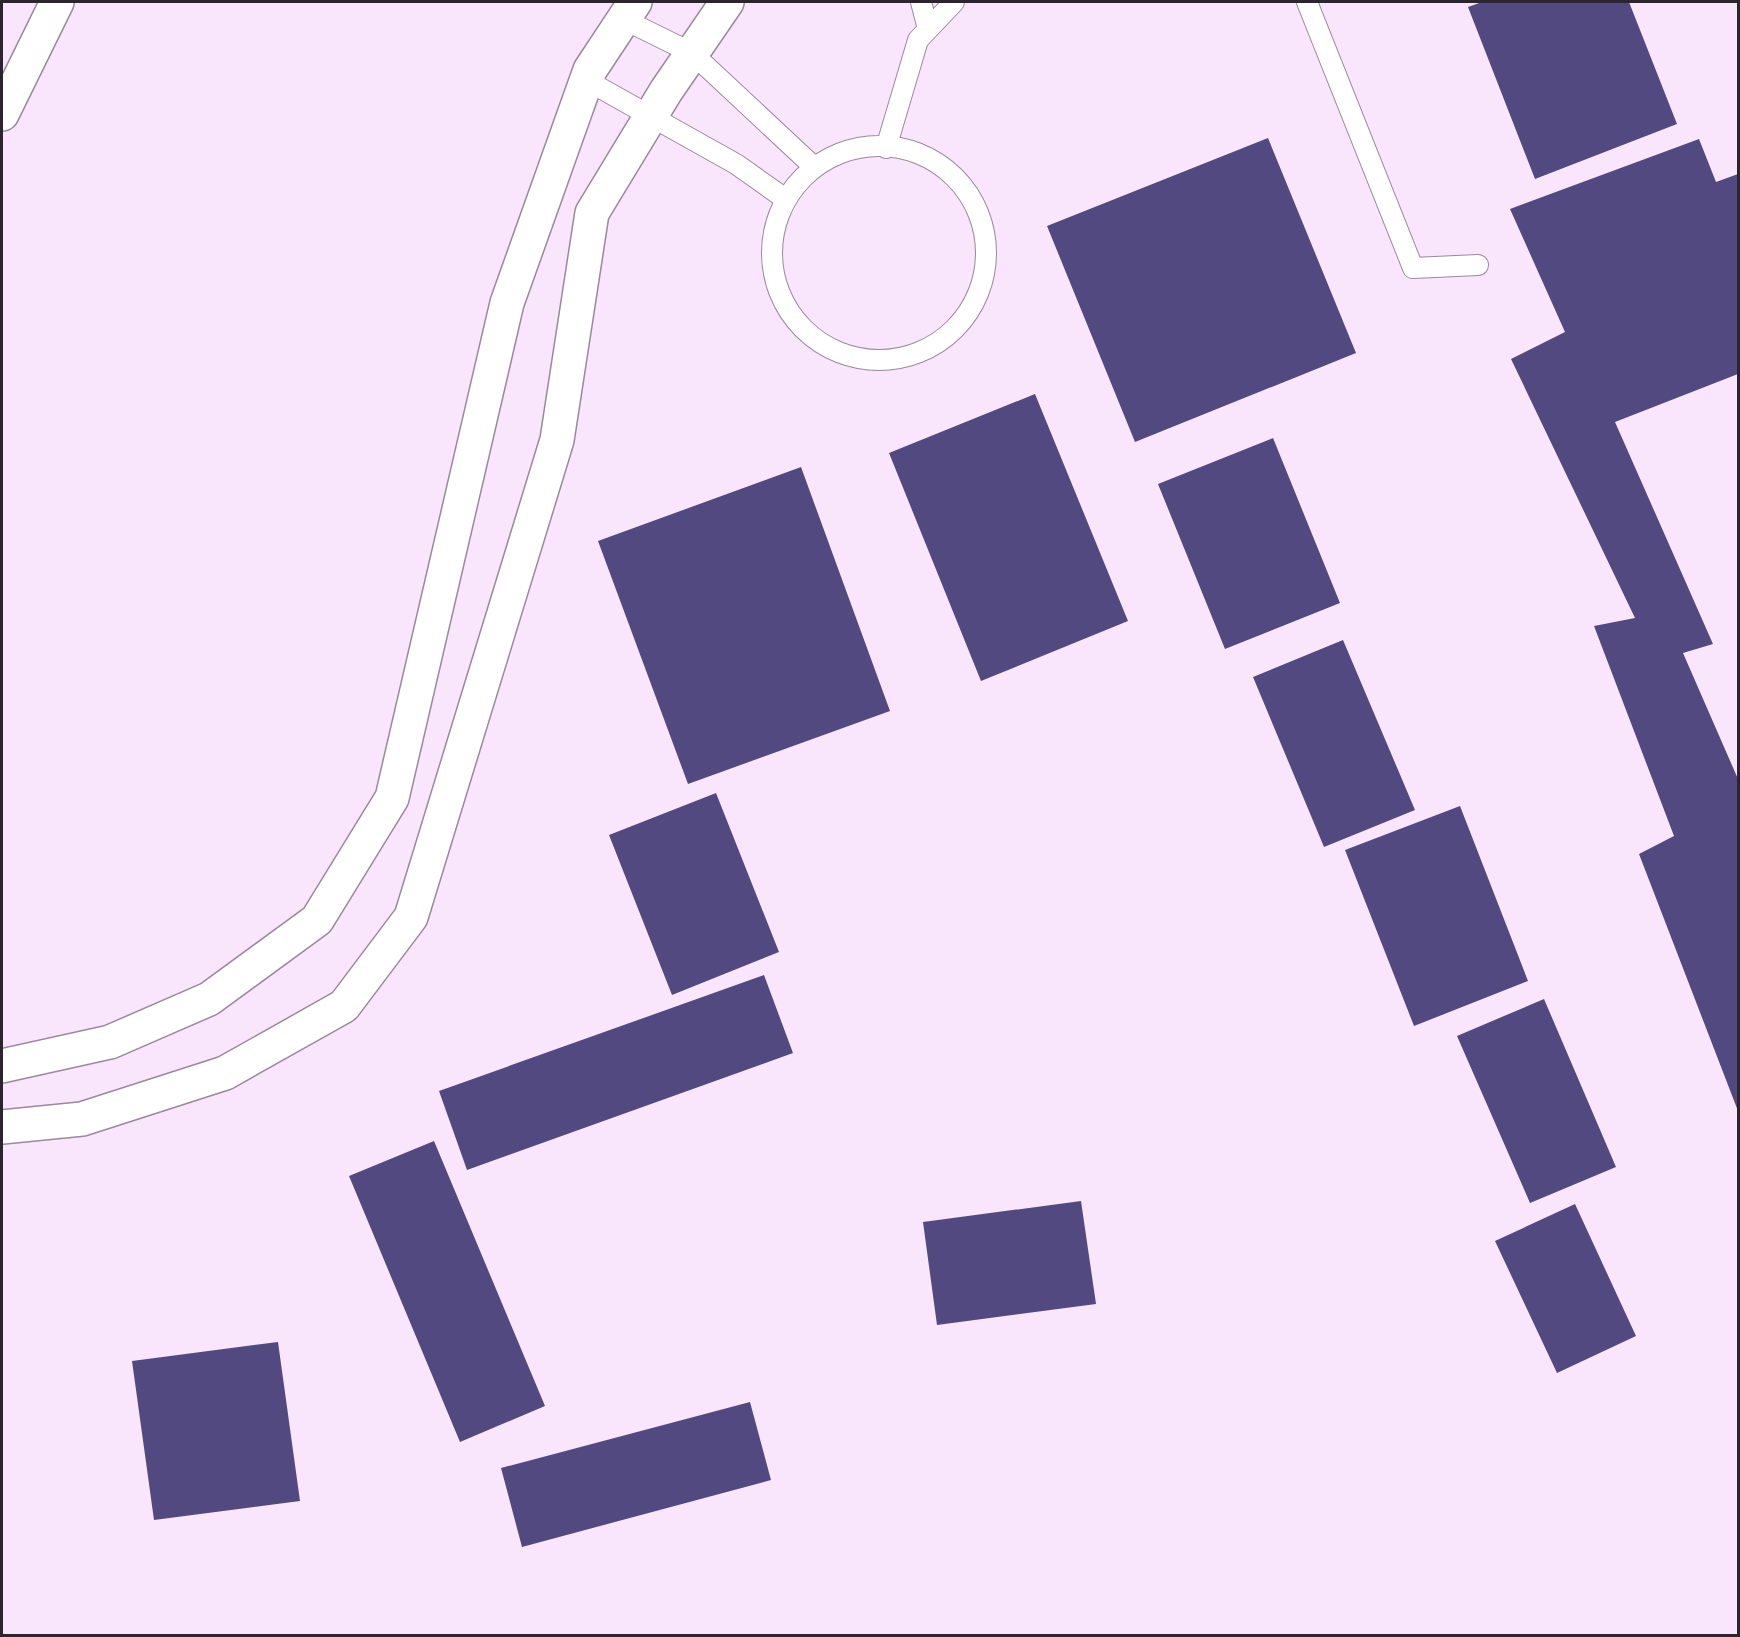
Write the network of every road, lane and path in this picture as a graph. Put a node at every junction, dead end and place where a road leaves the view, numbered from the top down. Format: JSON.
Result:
{"nodes":[{"id":1,"x":57,"y":2,"type":"edge"},
{"id":2,"x":727,"y":2,"type":"edge"},
{"id":3,"x":921,"y":2,"type":"edge"},
{"id":4,"x":954,"y":2,"type":"edge"},
{"id":5,"x":1307,"y":2,"type":"edge"},
{"id":6,"x":629,"y":10,"type":"edge"},
{"id":7,"x":928,"y":29,"type":"junction"},
{"id":8,"x":692,"y":53,"type":"junction"},
{"id":9,"x":586,"y":80,"type":"junction"},
{"id":10,"x":2,"y":114,"type":"edge"},
{"id":11,"x":650,"y":117,"type":"junction"},
{"id":12,"x":886,"y":148,"type":"junction"},
{"id":13,"x":813,"y":166,"type":"junction"},
{"id":14,"x":784,"y":198,"type":"junction"},
{"id":15,"x":1478,"y":264,"type":"dead end"},
{"id":16,"x":2,"y":1066,"type":"edge"},
{"id":17,"x":2,"y":1127,"type":"edge"}],
"edges":[{"from":1,"to":10,"type":"street"},
{"from":2,"to":8,"type":"street"},
{"from":3,"to":7,"type":"lane"},
{"from":4,"to":7,"type":"lane"},
{"from":5,"to":15,"type":"lane"},
{"from":6,"to":8,"type":"lane"},
{"from":6,"to":9,"type":"street"},
{"from":7,"to":12,"type":"lane"},
{"from":8,"to":11,"type":"street"},
{"from":8,"to":13,"type":"lane"},
{"from":9,"to":11,"type":"lane"},
{"from":9,"to":16,"type":"street"},
{"from":11,"to":14,"type":"lane"},
{"from":11,"to":17,"type":"street"},
{"from":12,"to":13,"type":"lane"},
{"from":12,"to":14,"type":"lane"},
{"from":13,"to":14,"type":"lane"}]}
